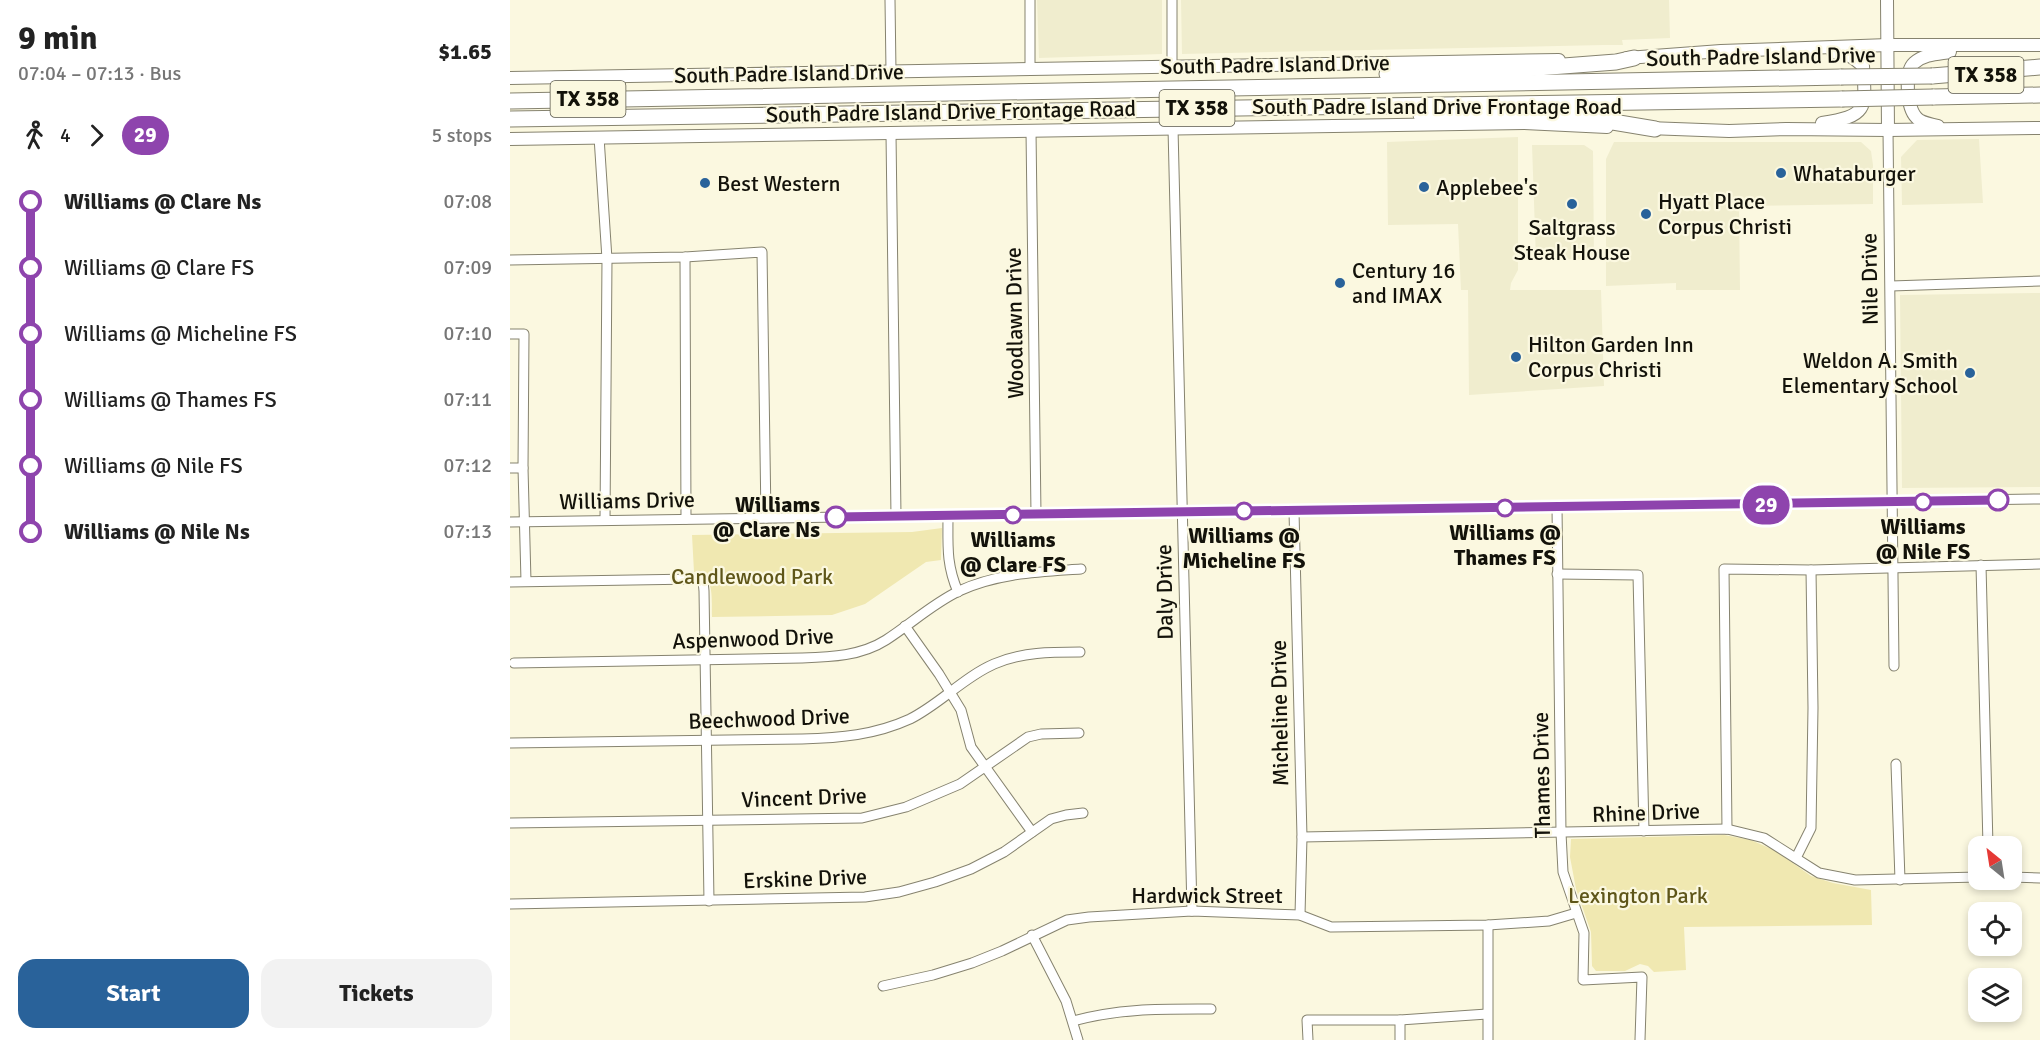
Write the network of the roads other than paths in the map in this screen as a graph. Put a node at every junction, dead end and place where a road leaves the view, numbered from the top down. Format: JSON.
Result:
{"nodes":[{"id":1,"x":890,"y":0,"type":"edge"},
{"id":2,"x":1030,"y":0,"type":"edge"},
{"id":3,"x":1172,"y":0,"type":"edge"},
{"id":4,"x":1887,"y":0,"type":"edge"},
{"id":5,"x":1888,"y":45,"type":"junction"},
{"id":6,"x":2023,"y":45,"type":"junction"},
{"id":7,"x":2040,"y":45,"type":"edge"},
{"id":8,"x":1793,"y":48,"type":"junction"},
{"id":9,"x":1634,"y":58,"type":"junction"},
{"id":10,"x":1172,"y":66,"type":"junction"},
{"id":11,"x":2040,"y":67,"type":"edge"},
{"id":12,"x":1030,"y":68,"type":"junction"},
{"id":13,"x":891,"y":71,"type":"junction"},
{"id":14,"x":2040,"y":74,"type":"edge"},
{"id":15,"x":1932,"y":76,"type":"junction"},
{"id":16,"x":510,"y":78,"type":"edge"},
{"id":17,"x":1225,"y":87,"type":"junction"},
{"id":18,"x":2036,"y":96,"type":"edge"},
{"id":19,"x":510,"y":101,"type":"edge"},
{"id":20,"x":1298,"y":106,"type":"junction"},
{"id":21,"x":553,"y":118,"type":"junction"},
{"id":22,"x":510,"y":119,"type":"edge"},
{"id":23,"x":510,"y":128,"type":"edge"},
{"id":24,"x":1173,"y":128,"type":"junction"},
{"id":25,"x":2040,"y":128,"type":"edge"},
{"id":26,"x":1654,"y":129,"type":"junction"},
{"id":27,"x":1786,"y":129,"type":"junction"},
{"id":28,"x":1956,"y":129,"type":"junction"},
{"id":29,"x":1888,"y":130,"type":"junction"},
{"id":30,"x":1031,"y":131,"type":"junction"},
{"id":31,"x":891,"y":134,"type":"junction"},
{"id":32,"x":599,"y":137,"type":"junction"},
{"id":33,"x":510,"y":139,"type":"edge"},
{"id":34,"x":685,"y":257,"type":"junction"},
{"id":35,"x":607,"y":259,"type":"junction"},
{"id":36,"x":510,"y":260,"type":"edge"},
{"id":37,"x":2040,"y":280,"type":"edge"},
{"id":38,"x":1891,"y":286,"type":"junction"},
{"id":39,"x":510,"y":334,"type":"edge"},
{"id":40,"x":510,"y":468,"type":"edge"},
{"id":41,"x":523,"y":468,"type":"junction"},
{"id":42,"x":2040,"y":499,"type":"edge"},
{"id":43,"x":1893,"y":503,"type":"junction"},
{"id":44,"x":1557,"y":507,"type":"junction"},
{"id":45,"x":1294,"y":511,"type":"junction"},
{"id":46,"x":1181,"y":512,"type":"junction"},
{"id":47,"x":1036,"y":514,"type":"junction"},
{"id":48,"x":896,"y":516,"type":"junction"},
{"id":49,"x":948,"y":516,"type":"junction"},
{"id":50,"x":766,"y":518,"type":"junction"},
{"id":51,"x":686,"y":519,"type":"junction"},
{"id":52,"x":604,"y":520,"type":"junction"},
{"id":53,"x":525,"y":521,"type":"junction"},
{"id":54,"x":510,"y":522,"type":"edge"},
{"id":55,"x":2040,"y":564,"type":"edge"},
{"id":56,"x":1981,"y":566,"type":"junction"},
{"id":57,"x":1894,"y":567,"type":"junction"},
{"id":58,"x":1081,"y":569,"type":"dead end"},
{"id":59,"x":1811,"y":570,"type":"junction"},
{"id":60,"x":1557,"y":574,"type":"junction"},
{"id":61,"x":526,"y":581,"type":"junction"},
{"id":62,"x":510,"y":582,"type":"edge"},
{"id":63,"x":958,"y":591,"type":"junction"},
{"id":64,"x":905,"y":626,"type":"junction"},
{"id":65,"x":1080,"y":652,"type":"dead end"},
{"id":66,"x":705,"y":660,"type":"junction"},
{"id":67,"x":514,"y":663,"type":"dead end"},
{"id":68,"x":1894,"y":666,"type":"dead end"},
{"id":69,"x":951,"y":693,"type":"junction"},
{"id":70,"x":1079,"y":733,"type":"dead end"},
{"id":71,"x":707,"y":740,"type":"junction"},
{"id":72,"x":510,"y":743,"type":"edge"},
{"id":73,"x":1896,"y":764,"type":"dead end"},
{"id":74,"x":985,"y":768,"type":"junction"},
{"id":75,"x":1083,"y":813,"type":"dead end"},
{"id":76,"x":708,"y":820,"type":"junction"},
{"id":77,"x":510,"y":823,"type":"edge"},
{"id":78,"x":1727,"y":829,"type":"junction"},
{"id":79,"x":1644,"y":831,"type":"junction"},
{"id":80,"x":1032,"y":832,"type":"junction"},
{"id":81,"x":1561,"y":834,"type":"junction"},
{"id":82,"x":1988,"y":836,"type":"edge"},
{"id":83,"x":1302,"y":837,"type":"junction"},
{"id":84,"x":1796,"y":858,"type":"junction"},
{"id":85,"x":1968,"y":877,"type":"edge"},
{"id":86,"x":2022,"y":877,"type":"edge"},
{"id":87,"x":2040,"y":878,"type":"edge"},
{"id":88,"x":1900,"y":880,"type":"junction"},
{"id":89,"x":709,"y":901,"type":"junction"},
{"id":90,"x":510,"y":904,"type":"edge"},
{"id":91,"x":1192,"y":911,"type":"junction"},
{"id":92,"x":1576,"y":913,"type":"junction"},
{"id":93,"x":1300,"y":915,"type":"junction"},
{"id":94,"x":1488,"y":925,"type":"junction"},
{"id":95,"x":1032,"y":935,"type":"junction"},
{"id":96,"x":883,"y":986,"type":"dead end"},
{"id":97,"x":1211,"y":1009,"type":"dead end"},
{"id":98,"x":1487,"y":1014,"type":"junction"},
{"id":99,"x":1400,"y":1020,"type":"junction"},
{"id":100,"x":1073,"y":1021,"type":"junction"},
{"id":101,"x":1078,"y":1040,"type":"edge"},
{"id":102,"x":1308,"y":1040,"type":"edge"},
{"id":103,"x":1400,"y":1040,"type":"edge"},
{"id":104,"x":1488,"y":1040,"type":"edge"},
{"id":105,"x":1640,"y":1040,"type":"edge"}],
"edges":[{"from":1,"to":13,"type":"street"},
{"from":2,"to":12,"type":"street"},
{"from":3,"to":10,"type":"street"},
{"from":4,"to":5,"type":"main road","name":"Nile Drive"},
{"from":5,"to":6,"type":"main road","name":"South Padre Island Drive Frontage Road"},
{"from":5,"to":8,"type":"main road","name":"South Padre Island Drive Frontage Road"},
{"from":5,"to":29,"type":"main road","name":"Nile Drive"},
{"from":6,"to":7,"type":"main road","name":"South Padre Island Drive Frontage Road"},
{"from":6,"to":28,"type":"main road"},
{"from":8,"to":9,"type":"main road","name":"South Padre Island Drive Frontage Road"},
{"from":8,"to":27,"type":"main road"},
{"from":9,"to":10,"type":"main road","name":"South Padre Island Drive Frontage Road"},
{"from":9,"to":17,"type":"highway"},
{"from":10,"to":12,"type":"main road","name":"South Padre Island Drive Frontage Road"},
{"from":11,"to":15,"type":"highway"},
{"from":12,"to":13,"type":"main road","name":"South Padre Island Drive Frontage Road"},
{"from":13,"to":16,"type":"main road","name":"South Padre Island Drive Frontage Road"},
{"from":14,"to":15,"type":"highway","name":"South Padre Island Drive","number":"TX 358"},
{"from":15,"to":17,"type":"highway","name":"South Padre Island Drive","number":"TX 358","bridge":true},
{"from":17,"to":19,"type":"highway","name":"South Padre Island Drive","number":"TX 358"},
{"from":18,"to":20,"type":"highway","name":"South Padre Island Drive","number":"TX 358","bridge":true},
{"from":20,"to":21,"type":"highway","name":"South Padre Island Drive","number":"TX 358"},
{"from":20,"to":26,"type":"highway"},
{"from":21,"to":22,"type":"highway","name":"South Padre Island Drive","number":"TX 358"},
{"from":21,"to":23,"type":"highway"},
{"from":24,"to":26,"type":"main road","name":"South Padre Island Drive Frontage Road"},
{"from":24,"to":30,"type":"main road","name":"South Padre Island Drive Frontage Road"},
{"from":24,"to":46,"type":"street","name":"Daly Drive"},
{"from":25,"to":28,"type":"main road","name":"South Padre Island Drive Frontage Road"},
{"from":26,"to":27,"type":"main road","name":"South Padre Island Drive Frontage Road"},
{"from":27,"to":29,"type":"main road","name":"South Padre Island Drive Frontage Road"},
{"from":28,"to":29,"type":"main road","name":"South Padre Island Drive Frontage Road"},
{"from":29,"to":38,"type":"street","name":"Nile Drive"},
{"from":30,"to":31,"type":"main road","name":"South Padre Island Drive Frontage Road"},
{"from":30,"to":47,"type":"street","name":"Woodlawn Drive"},
{"from":31,"to":32,"type":"main road","name":"South Padre Island Drive Frontage Road"},
{"from":31,"to":48,"type":"street"},
{"from":32,"to":33,"type":"main road","name":"South Padre Island Drive Frontage Road"},
{"from":32,"to":35,"type":"street"},
{"from":34,"to":35,"type":"street"},
{"from":34,"to":50,"type":"street"},
{"from":34,"to":51,"type":"street"},
{"from":35,"to":36,"type":"street"},
{"from":35,"to":52,"type":"street"},
{"from":37,"to":38,"type":"street"},
{"from":38,"to":43,"type":"street","name":"Nile Drive"},
{"from":39,"to":41,"type":"street"},
{"from":40,"to":41,"type":"street"},
{"from":41,"to":53,"type":"street"},
{"from":42,"to":43,"type":"street","name":"Williams Drive"},
{"from":43,"to":44,"type":"street","name":"Williams Drive"},
{"from":43,"to":57,"type":"street","name":"Nile Drive"},
{"from":44,"to":45,"type":"street","name":"Williams Drive"},
{"from":44,"to":60,"type":"street","name":"Thames Drive"},
{"from":45,"to":46,"type":"street","name":"Williams Drive"},
{"from":45,"to":83,"type":"street","name":"Micheline Drive"},
{"from":46,"to":47,"type":"street","name":"Williams Drive"},
{"from":46,"to":91,"type":"street","name":"Daly Drive"},
{"from":47,"to":49,"type":"street","name":"Williams Drive"},
{"from":48,"to":49,"type":"street","name":"Williams Drive"},
{"from":48,"to":50,"type":"street","name":"Williams Drive"},
{"from":49,"to":63,"type":"street"},
{"from":50,"to":51,"type":"street","name":"Williams Drive"},
{"from":51,"to":52,"type":"street","name":"Williams Drive"},
{"from":52,"to":53,"type":"street","name":"Williams Drive"},
{"from":53,"to":54,"type":"street","name":"Williams Drive"},
{"from":53,"to":61,"type":"street"},
{"from":55,"to":56,"type":"street"},
{"from":56,"to":57,"type":"street"},
{"from":56,"to":82,"type":"street"},
{"from":57,"to":59,"type":"street"},
{"from":57,"to":68,"type":"street","name":"Nile Drive"},
{"from":58,"to":63,"type":"street","name":"Aspenwood Drive"},
{"from":59,"to":78,"type":"street"},
{"from":59,"to":84,"type":"street"},
{"from":60,"to":79,"type":"street"},
{"from":60,"to":81,"type":"street","name":"Thames Drive"},
{"from":61,"to":62,"type":"street"},
{"from":61,"to":66,"type":"street"},
{"from":63,"to":64,"type":"street","name":"Aspenwood Drive"},
{"from":64,"to":66,"type":"street","name":"Aspenwood Drive"},
{"from":64,"to":69,"type":"street"},
{"from":65,"to":69,"type":"street","name":"Beechwood Drive"},
{"from":66,"to":67,"type":"street","name":"Aspenwood Drive"},
{"from":66,"to":71,"type":"street"},
{"from":69,"to":71,"type":"street","name":"Beechwood Drive"},
{"from":69,"to":74,"type":"street"},
{"from":70,"to":74,"type":"street","name":"Vincent Drive"},
{"from":71,"to":72,"type":"street","name":"Beechwood Drive"},
{"from":71,"to":76,"type":"street"},
{"from":73,"to":88,"type":"street"},
{"from":74,"to":76,"type":"street","name":"Vincent Drive"},
{"from":74,"to":80,"type":"street"},
{"from":75,"to":80,"type":"street","name":"Erskine Drive"},
{"from":76,"to":77,"type":"street","name":"Vincent Drive"},
{"from":76,"to":89,"type":"street"},
{"from":78,"to":79,"type":"street","name":"Rhine Drive"},
{"from":78,"to":84,"type":"street","name":"Rhine Drive"},
{"from":79,"to":81,"type":"street","name":"Rhine Drive"},
{"from":80,"to":89,"type":"street","name":"Erskine Drive"},
{"from":81,"to":83,"type":"street","name":"Rhine Drive"},
{"from":81,"to":92,"type":"street","name":"Thames Drive"},
{"from":83,"to":93,"type":"street","name":"Micheline Drive"},
{"from":84,"to":88,"type":"street","name":"Rhine Drive"},
{"from":85,"to":88,"type":"street","name":"Rhine Drive"},
{"from":86,"to":87,"type":"street"},
{"from":89,"to":90,"type":"street","name":"Erskine Drive"},
{"from":91,"to":93,"type":"street","name":"Hardwick Street"},
{"from":91,"to":95,"type":"street","name":"Hardwick Street"},
{"from":92,"to":94,"type":"street","name":"Hardwick Street"},
{"from":92,"to":105,"type":"street","name":"Thames Drive"},
{"from":93,"to":94,"type":"street","name":"Hardwick Street"},
{"from":94,"to":98,"type":"street"},
{"from":95,"to":96,"type":"street","name":"Hardwick Street"},
{"from":95,"to":100,"type":"street"},
{"from":97,"to":100,"type":"street"},
{"from":98,"to":99,"type":"street"},
{"from":98,"to":104,"type":"street"},
{"from":99,"to":102,"type":"street"},
{"from":99,"to":103,"type":"street"},
{"from":100,"to":101,"type":"street"}]}
